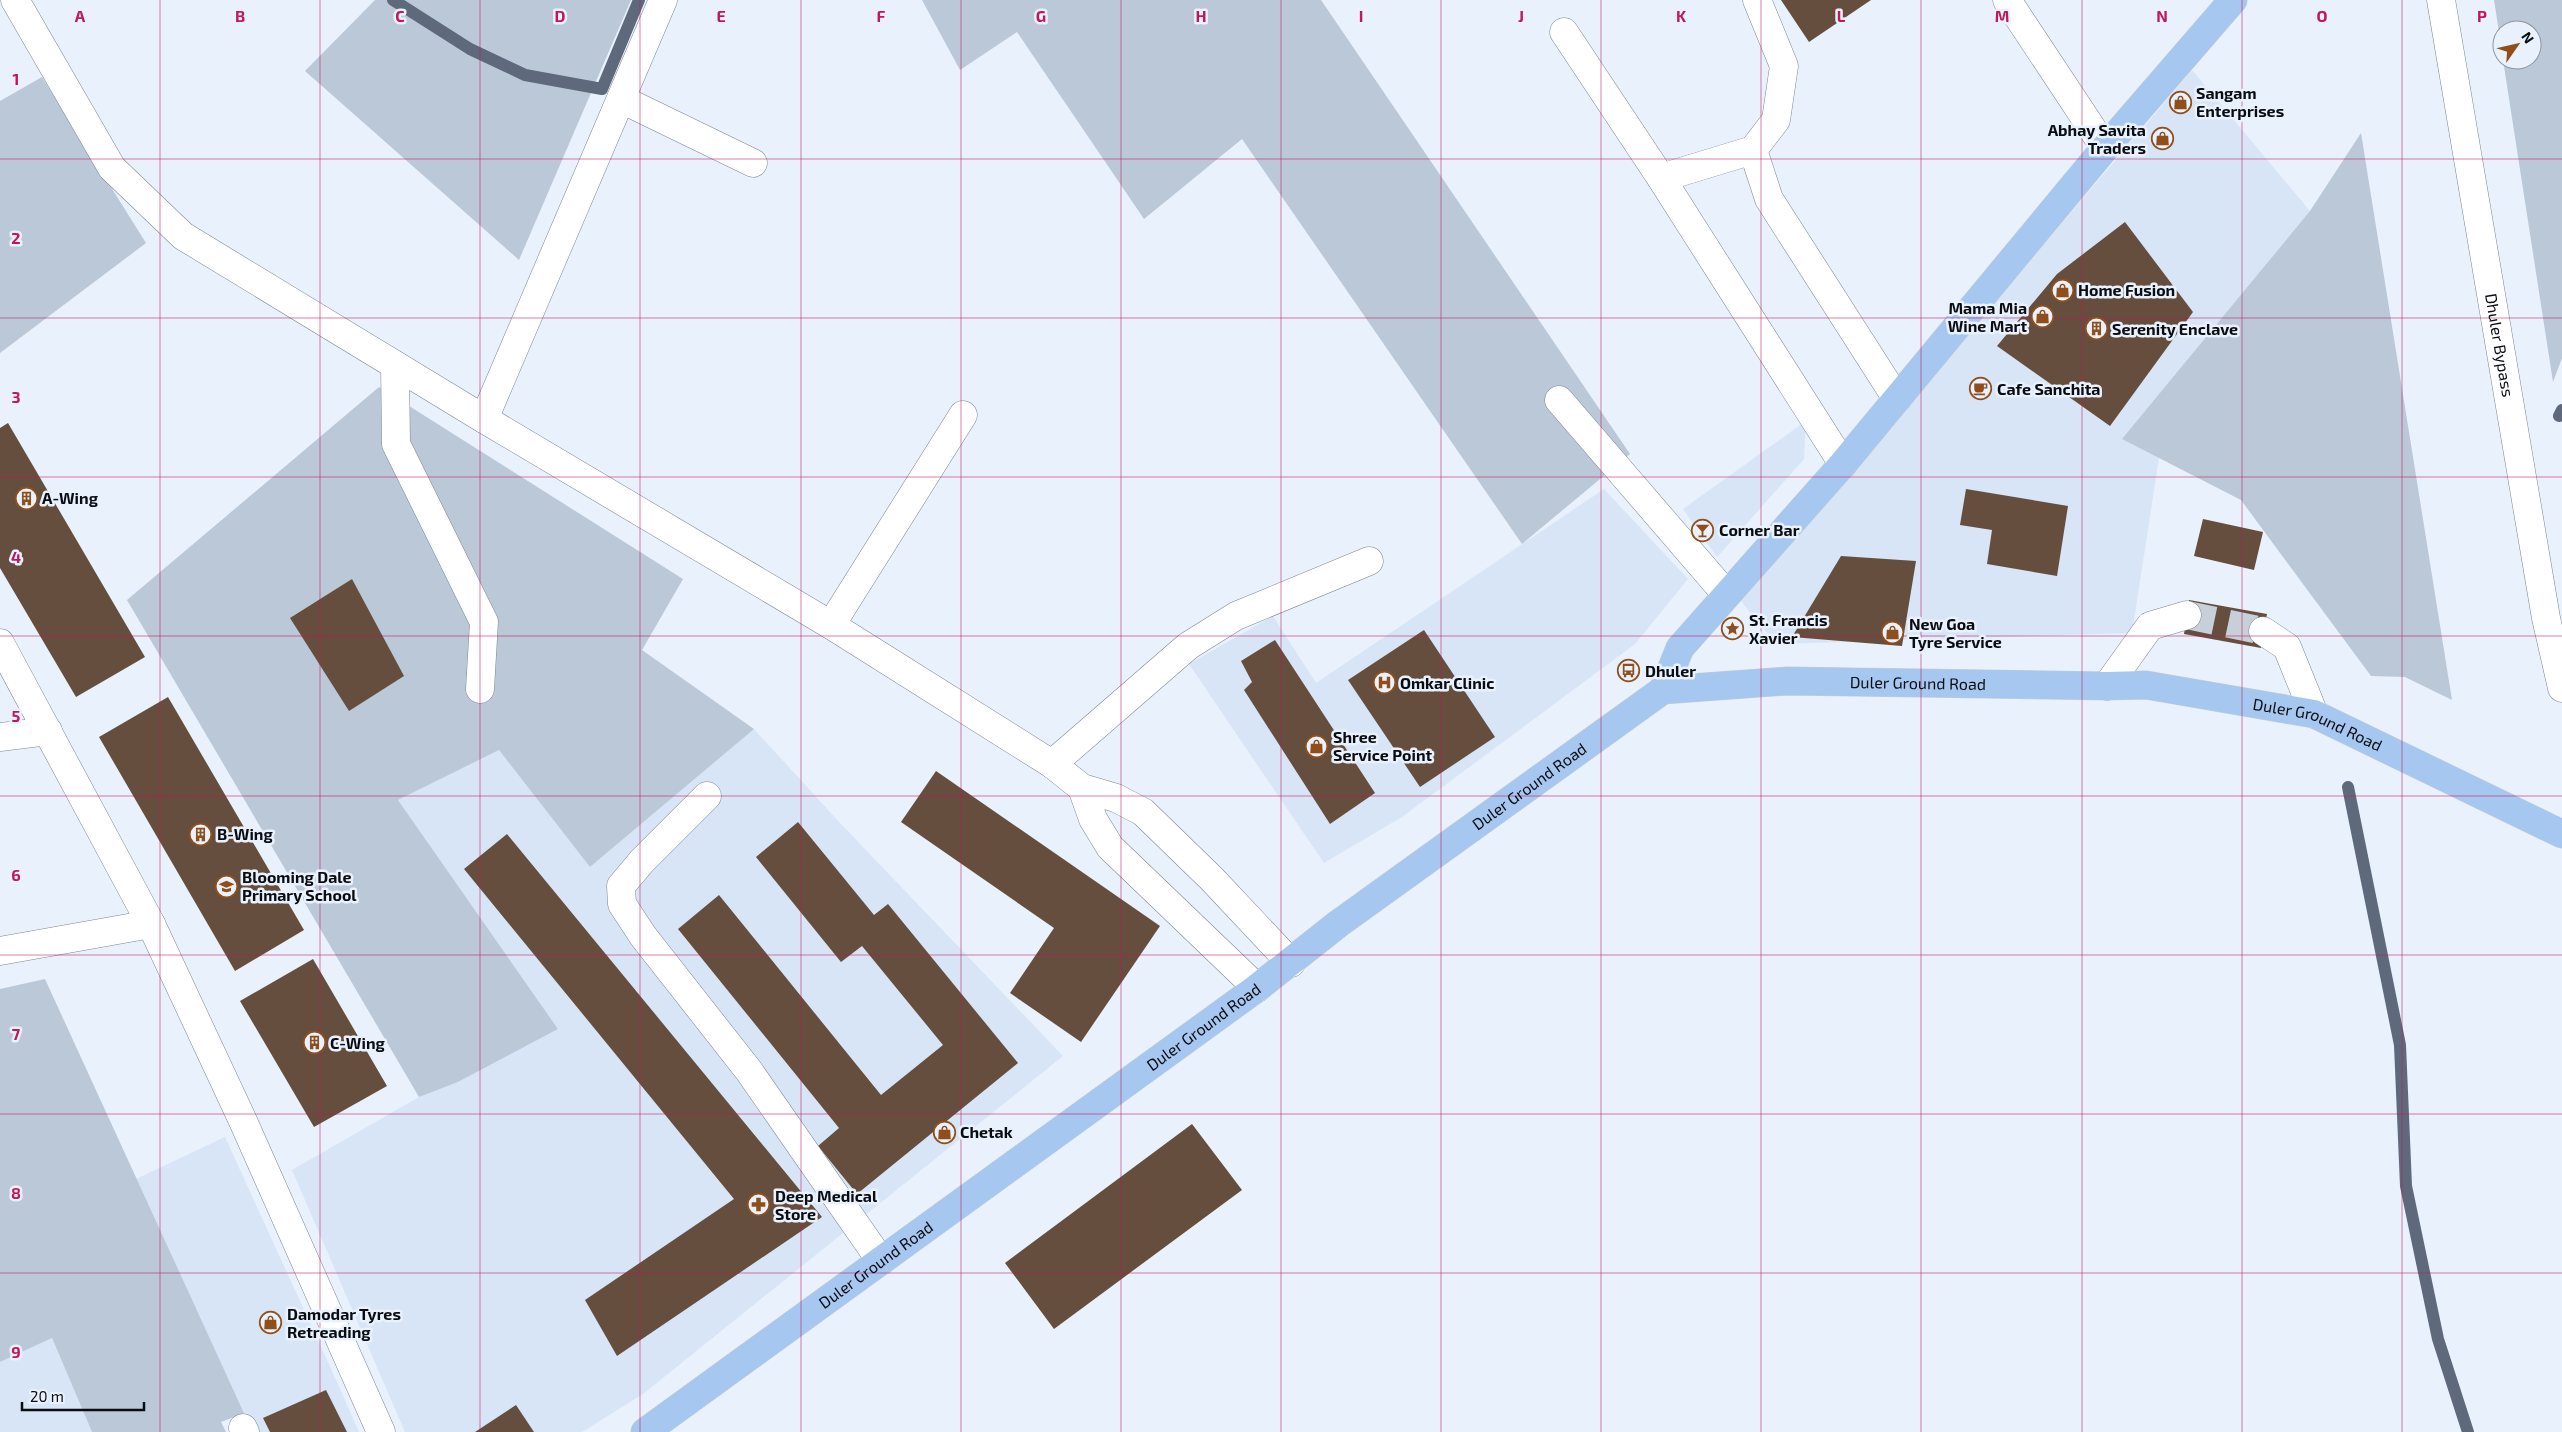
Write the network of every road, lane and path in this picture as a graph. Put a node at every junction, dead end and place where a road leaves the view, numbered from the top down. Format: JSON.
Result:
{"nodes":[{"id":1,"x":15,"y":0,"type":"edge"},
{"id":2,"x":663,"y":0,"type":"edge"},
{"id":3,"x":1757,"y":0,"type":"edge"},
{"id":4,"x":2007,"y":0,"type":"edge"},
{"id":5,"x":2233,"y":0,"type":"edge"},
{"id":6,"x":2441,"y":0,"type":"edge"},
{"id":7,"x":1564,"y":32,"type":"dead end"},
{"id":8,"x":620,"y":99,"type":"junction"},
{"id":9,"x":2105,"y":148,"type":"junction"},
{"id":10,"x":1753,"y":150,"type":"junction"},
{"id":11,"x":753,"y":163,"type":"dead end"},
{"id":12,"x":1661,"y":178,"type":"junction"},
{"id":13,"x":395,"y":365,"type":"junction"},
{"id":14,"x":1897,"y":399,"type":"junction"},
{"id":15,"x":1559,"y":400,"type":"dead end"},
{"id":16,"x":963,"y":415,"type":"dead end"},
{"id":17,"x":484,"y":419,"type":"junction"},
{"id":18,"x":1843,"y":464,"type":"junction"},
{"id":19,"x":1369,"y":561,"type":"dead end"},
{"id":20,"x":1726,"y":594,"type":"junction"},
{"id":21,"x":2187,"y":616,"type":"tunnel mouth"},
{"id":22,"x":831,"y":625,"type":"junction"},
{"id":23,"x":2263,"y":631,"type":"tunnel mouth"},
{"id":24,"x":0,"y":643,"type":"edge"},
{"id":25,"x":2107,"y":686,"type":"junction"},
{"id":26,"x":2562,"y":688,"type":"edge"},
{"id":27,"x":480,"y":689,"type":"dead end"},
{"id":28,"x":1663,"y":690,"type":"junction"},
{"id":29,"x":2314,"y":714,"type":"junction"},
{"id":30,"x":48,"y":731,"type":"junction"},
{"id":31,"x":0,"y":737,"type":"edge"},
{"id":32,"x":1052,"y":764,"type":"junction"},
{"id":33,"x":1082,"y":788,"type":"junction"},
{"id":34,"x":707,"y":796,"type":"dead end"},
{"id":35,"x":2562,"y":834,"type":"edge"},
{"id":36,"x":151,"y":924,"type":"junction"},
{"id":37,"x":0,"y":951,"type":"edge"},
{"id":38,"x":1291,"y":963,"type":"junction"},
{"id":39,"x":1257,"y":988,"type":"junction"},
{"id":40,"x":881,"y":1260,"type":"junction"},
{"id":41,"x":381,"y":1432,"type":"edge"},
{"id":42,"x":645,"y":1432,"type":"edge"}],
"edges":[{"from":1,"to":13,"type":"street"},
{"from":2,"to":8,"type":"street"},
{"from":3,"to":10,"type":"street"},
{"from":4,"to":9,"type":"street"},
{"from":5,"to":9,"type":"main road"},
{"from":6,"to":26,"type":"street","name":"Dhuler Bypass"},
{"from":7,"to":12,"type":"street"},
{"from":8,"to":11,"type":"street"},
{"from":8,"to":17,"type":"street"},
{"from":9,"to":14,"type":"main road"},
{"from":10,"to":12,"type":"street"},
{"from":10,"to":14,"type":"street"},
{"from":12,"to":18,"type":"street"},
{"from":13,"to":17,"type":"street"},
{"from":13,"to":27,"type":"street"},
{"from":14,"to":18,"type":"main road"},
{"from":15,"to":20,"type":"street"},
{"from":16,"to":22,"type":"street"},
{"from":17,"to":22,"type":"street"},
{"from":18,"to":20,"type":"main road"},
{"from":19,"to":32,"type":"street"},
{"from":20,"to":28,"type":"main road"},
{"from":21,"to":25,"type":"street"},
{"from":22,"to":32,"type":"street"},
{"from":23,"to":29,"type":"street"},
{"from":24,"to":30,"type":"street"},
{"from":25,"to":28,"type":"main road","name":"Duler Ground Road"},
{"from":25,"to":29,"type":"main road","name":"Duler Ground Road"},
{"from":28,"to":38,"type":"main road","name":"Duler Ground Road"},
{"from":29,"to":35,"type":"main road","name":"Duler Ground Road"},
{"from":30,"to":31,"type":"street"},
{"from":30,"to":36,"type":"street"},
{"from":32,"to":33,"type":"street"},
{"from":33,"to":38,"type":"street"},
{"from":33,"to":39,"type":"street"},
{"from":34,"to":40,"type":"street"},
{"from":36,"to":37,"type":"street"},
{"from":36,"to":41,"type":"street"},
{"from":38,"to":39,"type":"main road","name":"Duler Ground Road"},
{"from":39,"to":40,"type":"main road","name":"Duler Ground Road"},
{"from":40,"to":42,"type":"main road","name":"Duler Ground Road"}]}
